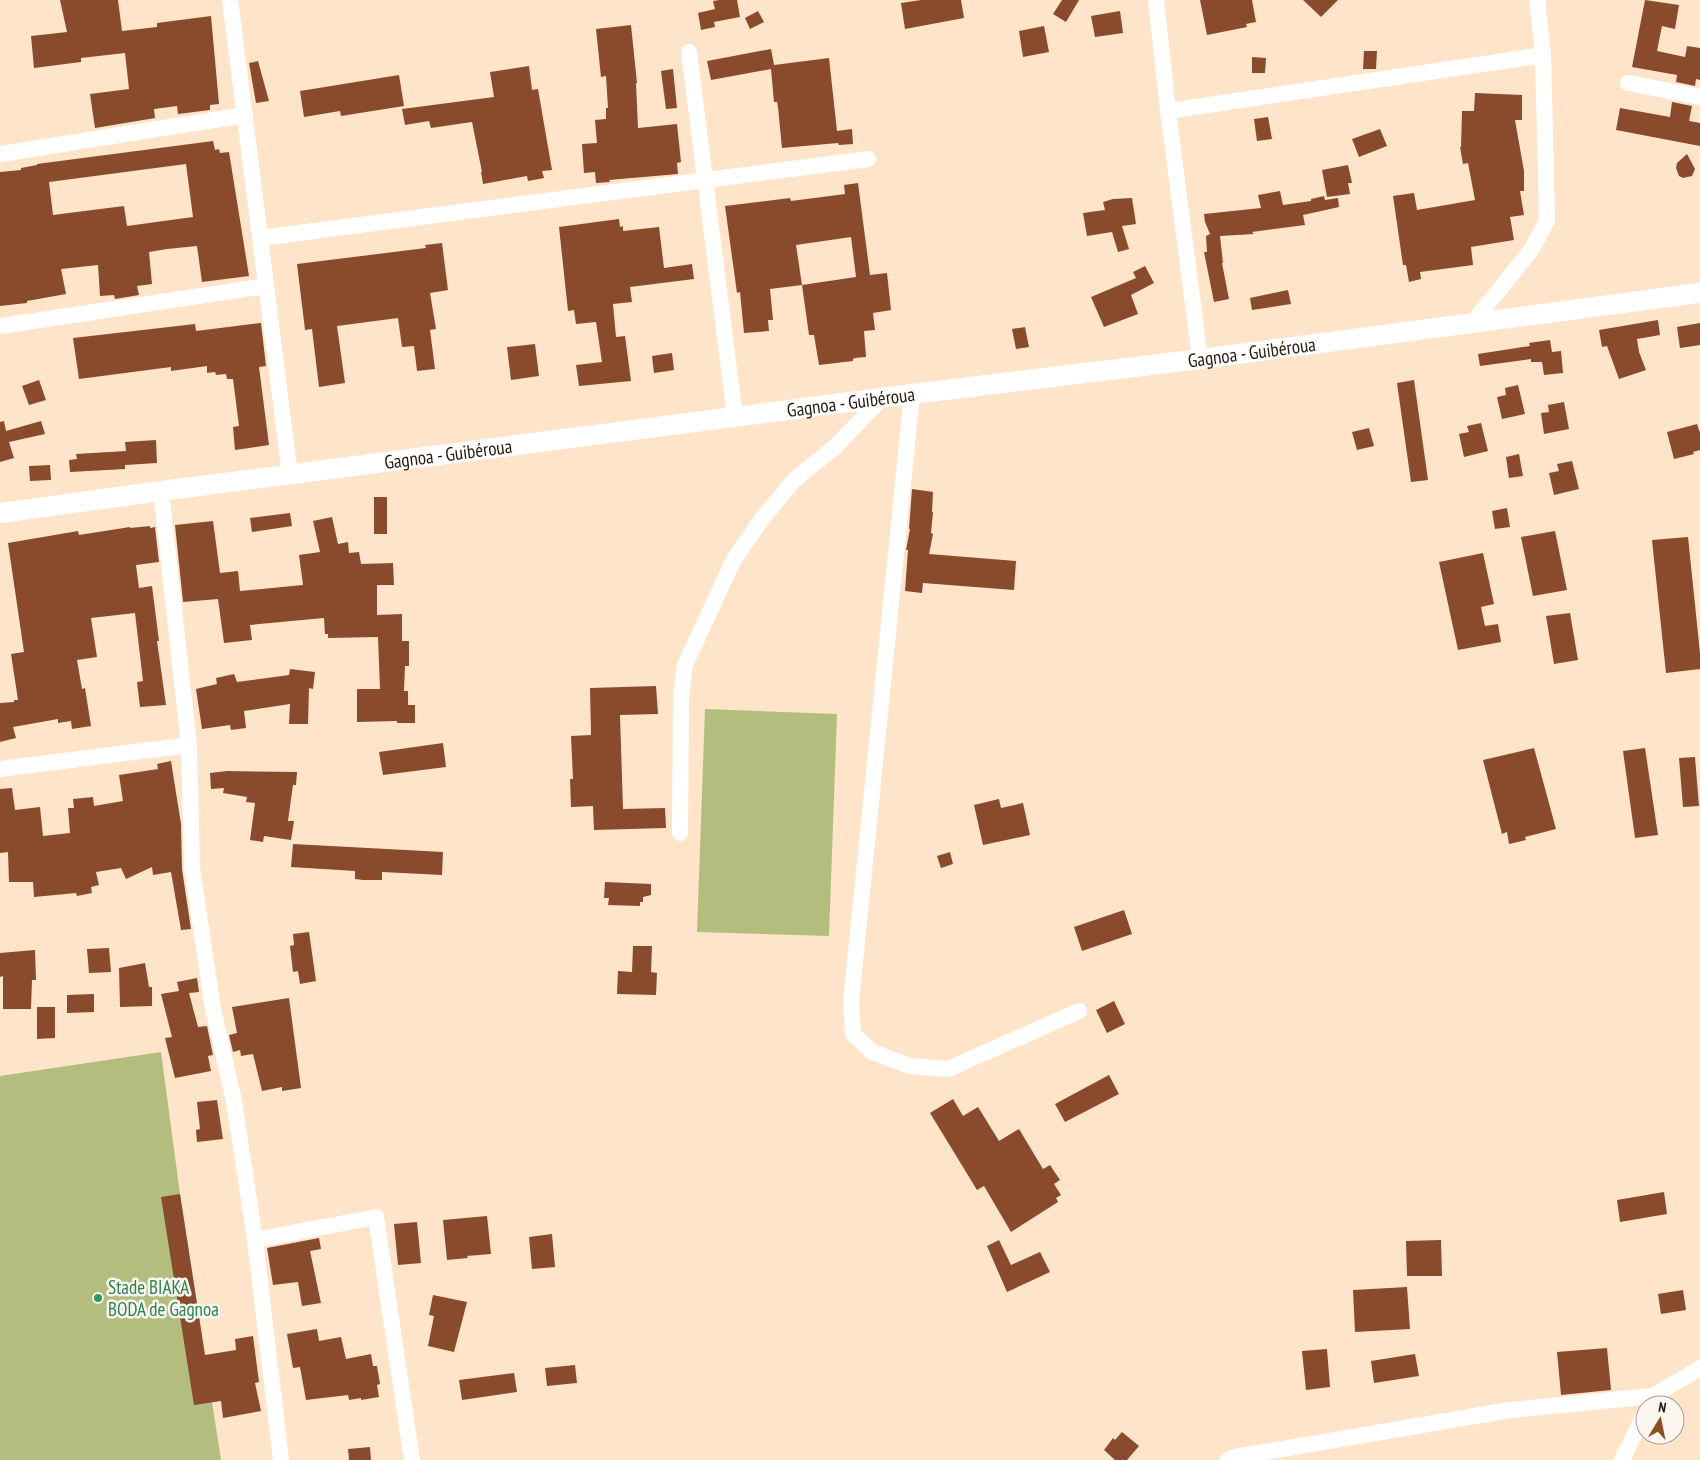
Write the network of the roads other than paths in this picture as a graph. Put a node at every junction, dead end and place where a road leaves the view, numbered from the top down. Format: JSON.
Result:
{"nodes":[{"id":1,"x":230,"y":0,"type":"edge"},
{"id":2,"x":1156,"y":0,"type":"edge"},
{"id":3,"x":1536,"y":0,"type":"edge"},
{"id":4,"x":689,"y":52,"type":"dead end"},
{"id":5,"x":1543,"y":55,"type":"junction"},
{"id":6,"x":1628,"y":83,"type":"dead end"},
{"id":7,"x":1700,"y":96,"type":"edge"},
{"id":8,"x":1168,"y":112,"type":"junction"},
{"id":9,"x":245,"y":115,"type":"junction"},
{"id":10,"x":0,"y":154,"type":"edge"},
{"id":11,"x":868,"y":159,"type":"dead end"},
{"id":12,"x":705,"y":180,"type":"junction"},
{"id":13,"x":260,"y":238,"type":"junction"},
{"id":14,"x":266,"y":286,"type":"junction"},
{"id":15,"x":1700,"y":293,"type":"edge"},
{"id":16,"x":1474,"y":322,"type":"junction"},
{"id":17,"x":0,"y":326,"type":"edge"},
{"id":18,"x":1200,"y":359,"type":"junction"},
{"id":19,"x":912,"y":394,"type":"junction"},
{"id":20,"x":882,"y":398,"type":"junction"},
{"id":21,"x":735,"y":417,"type":"junction"},
{"id":22,"x":290,"y":474,"type":"junction"},
{"id":23,"x":161,"y":491,"type":"junction"},
{"id":24,"x":0,"y":513,"type":"edge"},
{"id":25,"x":190,"y":745,"type":"junction"},
{"id":26,"x":0,"y":769,"type":"edge"},
{"id":27,"x":680,"y":833,"type":"dead end"},
{"id":28,"x":1079,"y":1011,"type":"dead end"},
{"id":29,"x":255,"y":1240,"type":"junction"},
{"id":30,"x":1700,"y":1368,"type":"edge"},
{"id":31,"x":1659,"y":1395,"type":"edge"},
{"id":32,"x":1635,"y":1401,"type":"edge"},
{"id":33,"x":1635,"y":1433,"type":"edge"},
{"id":34,"x":281,"y":1460,"type":"edge"},
{"id":35,"x":412,"y":1460,"type":"edge"},
{"id":36,"x":1228,"y":1460,"type":"edge"},
{"id":37,"x":1622,"y":1460,"type":"edge"}],
"edges":[{"from":1,"to":9,"type":"street"},
{"from":2,"to":8,"type":"street"},
{"from":3,"to":5,"type":"street"},
{"from":4,"to":12,"type":"street"},
{"from":5,"to":8,"type":"street"},
{"from":5,"to":16,"type":"street"},
{"from":6,"to":7,"type":"street"},
{"from":8,"to":18,"type":"street"},
{"from":9,"to":10,"type":"street"},
{"from":9,"to":13,"type":"street"},
{"from":11,"to":12,"type":"street"},
{"from":12,"to":13,"type":"street"},
{"from":12,"to":21,"type":"street"},
{"from":13,"to":14,"type":"street"},
{"from":14,"to":17,"type":"street"},
{"from":14,"to":22,"type":"street"},
{"from":15,"to":16,"type":"main road","name":"Gagnoa - Guibéroua"},
{"from":16,"to":18,"type":"main road","name":"Gagnoa - Guibéroua"},
{"from":18,"to":19,"type":"main road","name":"Gagnoa - Guibéroua"},
{"from":19,"to":20,"type":"main road","name":"Gagnoa - Guibéroua"},
{"from":19,"to":28,"type":"street"},
{"from":20,"to":21,"type":"main road","name":"Gagnoa - Guibéroua"},
{"from":20,"to":27,"type":"street"},
{"from":21,"to":22,"type":"main road","name":"Gagnoa - Guibéroua"},
{"from":22,"to":23,"type":"main road","name":"Gagnoa - Guibéroua"},
{"from":23,"to":24,"type":"main road","name":"Gagnoa - Guibéroua"},
{"from":23,"to":25,"type":"street"},
{"from":25,"to":26,"type":"street"},
{"from":25,"to":29,"type":"street"},
{"from":29,"to":34,"type":"street"},
{"from":29,"to":35,"type":"street"},
{"from":30,"to":31,"type":"street"},
{"from":32,"to":36,"type":"street"},
{"from":33,"to":37,"type":"street"}]}
